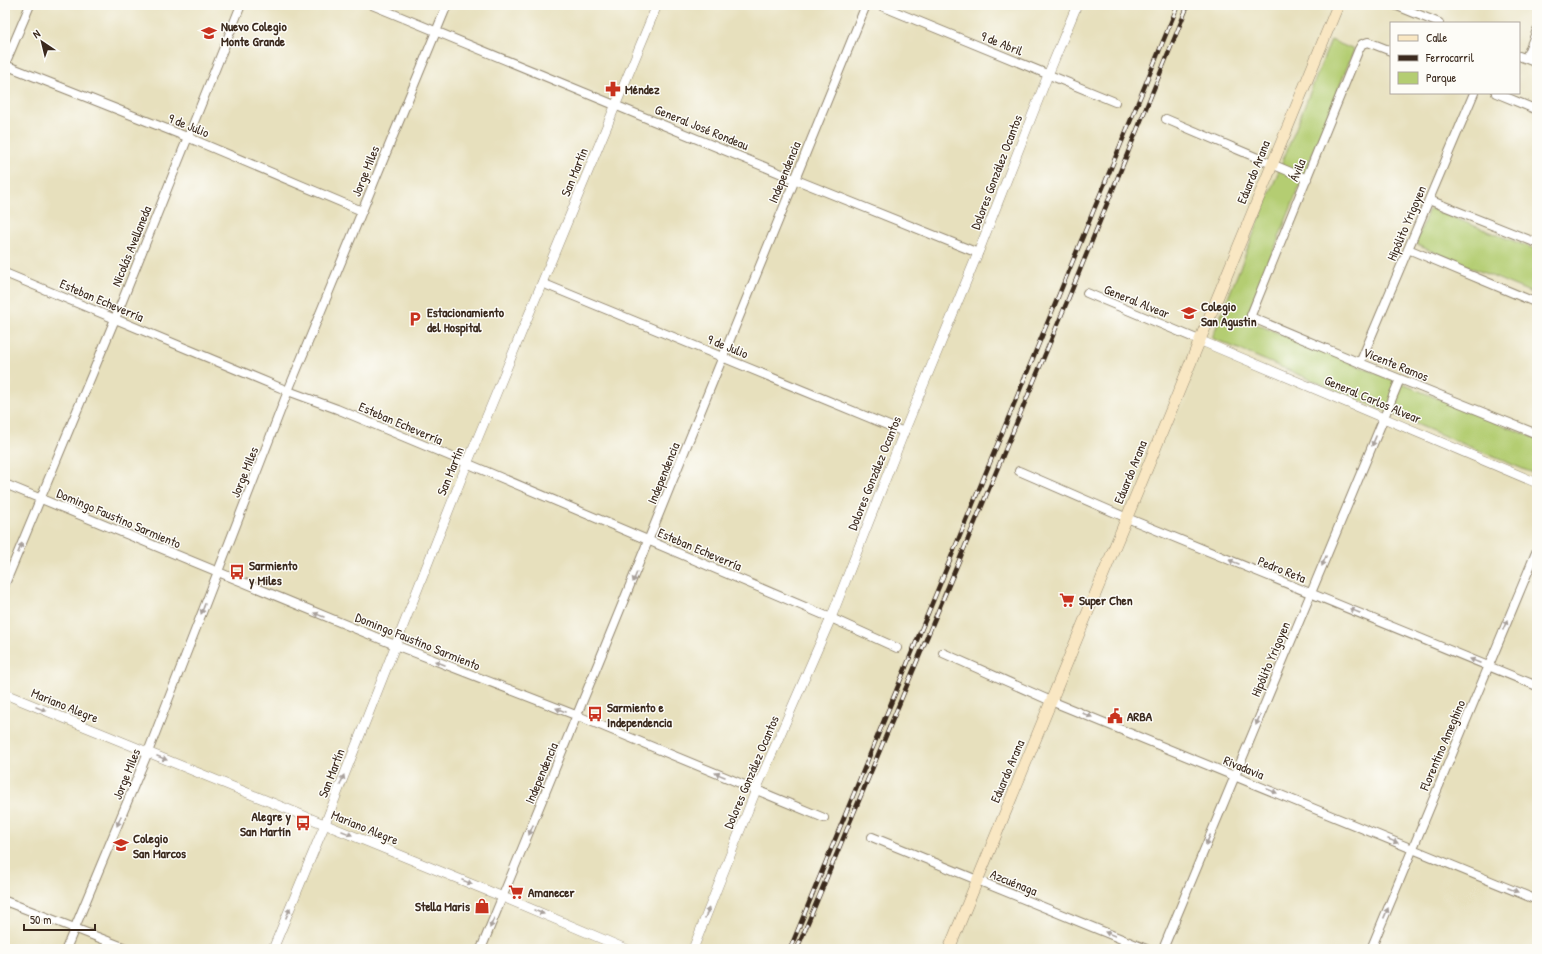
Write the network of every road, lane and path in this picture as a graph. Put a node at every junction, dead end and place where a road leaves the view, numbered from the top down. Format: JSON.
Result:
{"nodes":[{"id":1,"x":30,"y":5,"type":"edge"},
{"id":2,"x":241,"y":5,"type":"edge"},
{"id":3,"x":372,"y":5,"type":"edge"},
{"id":4,"x":447,"y":5,"type":"edge"},
{"id":5,"x":657,"y":5,"type":"edge"},
{"id":6,"x":866,"y":5,"type":"edge"},
{"id":7,"x":879,"y":5,"type":"edge"},
{"id":8,"x":1077,"y":5,"type":"edge"},
{"id":9,"x":1338,"y":5,"type":"edge"},
{"id":10,"x":1395,"y":5,"type":"edge"},
{"id":11,"x":1437,"y":22,"type":"edge"},
{"id":12,"x":1537,"y":30,"type":"edge"},
{"id":13,"x":436,"y":31,"type":"junction"},
{"id":14,"x":1390,"y":51,"type":"edge"},
{"id":15,"x":1522,"y":57,"type":"edge"},
{"id":16,"x":1537,"y":63,"type":"edge"},
{"id":17,"x":5,"y":64,"type":"edge"},
{"id":18,"x":1048,"y":75,"type":"junction"},
{"id":19,"x":1474,"y":94,"type":"edge"},
{"id":20,"x":1498,"y":94,"type":"edge"},
{"id":21,"x":1115,"y":102,"type":"dead end"},
{"id":22,"x":615,"y":105,"type":"junction"},
{"id":23,"x":1537,"y":110,"type":"edge"},
{"id":24,"x":1166,"y":119,"type":"dead end"},
{"id":25,"x":187,"y":137,"type":"junction"},
{"id":26,"x":1271,"y":164,"type":"junction"},
{"id":27,"x":794,"y":179,"type":"junction"},
{"id":28,"x":1307,"y":179,"type":"junction"},
{"id":29,"x":1429,"y":200,"type":"junction"},
{"id":30,"x":362,"y":211,"type":"junction"},
{"id":31,"x":1537,"y":243,"type":"edge"},
{"id":32,"x":1408,"y":249,"type":"junction"},
{"id":33,"x":978,"y":253,"type":"junction"},
{"id":34,"x":5,"y":273,"type":"edge"},
{"id":35,"x":542,"y":282,"type":"junction"},
{"id":36,"x":1087,"y":293,"type":"dead end"},
{"id":37,"x":1537,"y":303,"type":"edge"},
{"id":38,"x":1252,"y":311,"type":"joint"},
{"id":39,"x":115,"y":319,"type":"junction"},
{"id":40,"x":1199,"y":340,"type":"junction"},
{"id":41,"x":723,"y":357,"type":"junction"},
{"id":42,"x":1360,"y":363,"type":"junction"},
{"id":43,"x":1400,"y":379,"type":"junction"},
{"id":44,"x":288,"y":391,"type":"junction"},
{"id":45,"x":1384,"y":417,"type":"junction"},
{"id":46,"x":904,"y":432,"type":"junction"},
{"id":47,"x":1537,"y":434,"type":"edge"},
{"id":48,"x":467,"y":464,"type":"junction"},
{"id":49,"x":1019,"y":471,"type":"dead end"},
{"id":50,"x":1537,"y":483,"type":"edge"},
{"id":51,"x":5,"y":484,"type":"edge"},
{"id":52,"x":40,"y":499,"type":"junction"},
{"id":53,"x":1127,"y":518,"type":"junction"},
{"id":54,"x":649,"y":540,"type":"junction"},
{"id":55,"x":1537,"y":550,"type":"edge"},
{"id":56,"x":217,"y":573,"type":"junction"},
{"id":57,"x":5,"y":584,"type":"edge"},
{"id":58,"x":1310,"y":593,"type":"junction"},
{"id":59,"x":831,"y":618,"type":"junction"},
{"id":60,"x":394,"y":645,"type":"junction"},
{"id":61,"x":897,"y":648,"type":"dead end"},
{"id":62,"x":943,"y":653,"type":"dead end"},
{"id":63,"x":1488,"y":666,"type":"junction"},
{"id":64,"x":1537,"y":686,"type":"edge"},
{"id":65,"x":5,"y":694,"type":"edge"},
{"id":66,"x":1051,"y":701,"type":"junction"},
{"id":67,"x":578,"y":716,"type":"junction"},
{"id":68,"x":148,"y":752,"type":"junction"},
{"id":69,"x":1234,"y":776,"type":"junction"},
{"id":70,"x":756,"y":790,"type":"junction"},
{"id":71,"x":824,"y":818,"type":"dead end"},
{"id":72,"x":325,"y":824,"type":"junction"},
{"id":73,"x":872,"y":837,"type":"dead end"},
{"id":74,"x":1412,"y":849,"type":"junction"},
{"id":75,"x":977,"y":880,"type":"junction"},
{"id":76,"x":503,"y":897,"type":"junction"},
{"id":77,"x":1537,"y":900,"type":"edge"},
{"id":78,"x":5,"y":901,"type":"edge"},
{"id":79,"x":75,"y":927,"type":"junction"},
{"id":80,"x":66,"y":949,"type":"edge"},
{"id":81,"x":128,"y":949,"type":"edge"},
{"id":82,"x":273,"y":949,"type":"edge"},
{"id":83,"x":481,"y":949,"type":"edge"},
{"id":84,"x":626,"y":949,"type":"edge"},
{"id":85,"x":693,"y":949,"type":"edge"},
{"id":86,"x":949,"y":949,"type":"edge"},
{"id":87,"x":1146,"y":949,"type":"edge"},
{"id":88,"x":1163,"y":949,"type":"edge"},
{"id":89,"x":1371,"y":949,"type":"edge"}],
"edges":[{"from":1,"to":17,"type":"street"},
{"from":2,"to":25,"type":"street","name":"Nicolás Avellaneda"},
{"from":3,"to":13,"type":"street","name":"General José Rondeau"},
{"from":4,"to":13,"type":"street","name":"Jorge Miles"},
{"from":5,"to":22,"type":"street","name":"San Martín"},
{"from":6,"to":27,"type":"street","name":"Independencia"},
{"from":7,"to":18,"type":"street","name":"9 de Abril"},
{"from":8,"to":18,"type":"street","name":"Dolores González Ocantos"},
{"from":9,"to":26,"type":"main road","name":"Eduardo Arana"},
{"from":10,"to":11,"type":"street"},
{"from":12,"to":15,"type":"street"},
{"from":13,"to":22,"type":"street","name":"General José Rondeau"},
{"from":13,"to":30,"type":"street","name":"Jorge Miles"},
{"from":14,"to":28,"type":"street","name":"Ávila"},
{"from":15,"to":16,"type":"street"},
{"from":17,"to":25,"type":"street","name":"9 de Julio"},
{"from":18,"to":21,"type":"street","name":"9 de Abril"},
{"from":18,"to":33,"type":"street","name":"Dolores González Ocantos"},
{"from":19,"to":29,"type":"street","name":"Hipólito Yrigoyen"},
{"from":20,"to":23,"type":"street"},
{"from":22,"to":27,"type":"street","name":"General José Rondeau"},
{"from":22,"to":35,"type":"street","name":"San Martín"},
{"from":24,"to":26,"type":"street"},
{"from":25,"to":30,"type":"street","name":"9 de Julio"},
{"from":25,"to":39,"type":"street","name":"Nicolás Avellaneda"},
{"from":26,"to":28,"type":"street"},
{"from":26,"to":40,"type":"main road","name":"Eduardo Arana"},
{"from":27,"to":33,"type":"street","name":"General José Rondeau"},
{"from":27,"to":41,"type":"street","name":"Independencia"},
{"from":28,"to":38,"type":"street","name":"Ávila"},
{"from":29,"to":31,"type":"street"},
{"from":29,"to":32,"type":"street","name":"Hipólito Yrigoyen"},
{"from":30,"to":44,"type":"street","name":"Jorge Miles"},
{"from":32,"to":37,"type":"street"},
{"from":32,"to":42,"type":"street","name":"Hipólito Yrigoyen"},
{"from":33,"to":46,"type":"street","name":"Dolores González Ocantos"},
{"from":34,"to":39,"type":"street","name":"Esteban Echeverría"},
{"from":35,"to":41,"type":"street","name":"9 de Julio"},
{"from":35,"to":48,"type":"street","name":"San Martín"},
{"from":36,"to":40,"type":"street","name":"General Alvear"},
{"from":38,"to":42,"type":"street","name":"Vicente Ramos"},
{"from":39,"to":44,"type":"street","name":"Esteban Echeverría"},
{"from":39,"to":52,"type":"street","name":"Nicolás Avellaneda"},
{"from":40,"to":45,"type":"street","name":"General Carlos Alvear"},
{"from":40,"to":53,"type":"main road","name":"Eduardo Arana"},
{"from":41,"to":46,"type":"street","name":"9 de Julio"},
{"from":41,"to":54,"type":"street","name":"Independencia"},
{"from":42,"to":43,"type":"street","name":"Vicente Ramos"},
{"from":43,"to":45,"type":"street","name":"Hipólito Yrigoyen"},
{"from":43,"to":47,"type":"street","name":"Vicente Ramos"},
{"from":44,"to":48,"type":"street","name":"Esteban Echeverría"},
{"from":44,"to":56,"type":"street","name":"Jorge Miles"},
{"from":45,"to":50,"type":"street","name":"General Carlos Alvear"},
{"from":45,"to":58,"type":"street","name":"Hipólito Yrigoyen","one_way":true},
{"from":46,"to":59,"type":"street","name":"Dolores González Ocantos"},
{"from":48,"to":54,"type":"street","name":"Esteban Echeverría"},
{"from":48,"to":60,"type":"street","name":"San Martín"},
{"from":49,"to":53,"type":"street","name":"Pedro Reta"},
{"from":51,"to":52,"type":"street","name":"Domingo Faustino Sarmiento"},
{"from":52,"to":56,"type":"street","name":"Domingo Faustino Sarmiento"},
{"from":57,"to":52,"type":"street","name":"Nicolás Avellaneda","one_way":true},
{"from":58,"to":53,"type":"street","name":"Pedro Reta","one_way":true},
{"from":53,"to":66,"type":"main road","name":"Eduardo Arana"},
{"from":54,"to":59,"type":"street","name":"Esteban Echeverría"},
{"from":54,"to":67,"type":"street","name":"Independencia","one_way":true},
{"from":63,"to":55,"type":"street","name":"Florentino Ameghino","one_way":true},
{"from":60,"to":56,"type":"street","name":"Domingo Faustino Sarmiento","one_way":true},
{"from":56,"to":68,"type":"street","name":"Jorge Miles","one_way":true},
{"from":63,"to":58,"type":"street","name":"Pedro Reta","one_way":true},
{"from":58,"to":69,"type":"street","name":"Hipólito Yrigoyen","one_way":true},
{"from":59,"to":61,"type":"street","name":"Esteban Echeverría"},
{"from":59,"to":70,"type":"street","name":"Dolores González Ocantos"},
{"from":67,"to":60,"type":"street","name":"Domingo Faustino Sarmiento","one_way":true},
{"from":72,"to":60,"type":"street","name":"San Martín","one_way":true},
{"from":62,"to":66,"type":"street","name":"Rivadavia"},
{"from":63,"to":64,"type":"street","name":"Pedro Reta"},
{"from":63,"to":74,"type":"street","name":"Florentino Ameghino"},
{"from":65,"to":68,"type":"street","name":"Mariano Alegre","one_way":true},
{"from":66,"to":69,"type":"street","name":"Rivadavia","one_way":true},
{"from":66,"to":75,"type":"main road","name":"Eduardo Arana"},
{"from":70,"to":67,"type":"street","name":"Domingo Faustino Sarmiento","one_way":true},
{"from":67,"to":76,"type":"street","name":"Independencia","one_way":true},
{"from":68,"to":72,"type":"street","name":"Mariano Alegre","one_way":true},
{"from":68,"to":79,"type":"street","name":"Jorge Miles","one_way":true},
{"from":69,"to":74,"type":"street","name":"Rivadavia","one_way":true},
{"from":69,"to":88,"type":"street","name":"Hipólito Yrigoyen","one_way":true},
{"from":70,"to":71,"type":"street","name":"Domingo Faustino Sarmiento"},
{"from":85,"to":70,"type":"street","name":"Dolores González Ocantos","one_way":true},
{"from":72,"to":76,"type":"street","name":"Mariano Alegre","one_way":true},
{"from":82,"to":72,"type":"street","name":"San Martín","one_way":true},
{"from":73,"to":75,"type":"street","name":"Azcuénaga"},
{"from":74,"to":77,"type":"street","name":"Rivadavia","one_way":true},
{"from":89,"to":74,"type":"street","name":"Florentino Ameghino","one_way":true},
{"from":75,"to":86,"type":"main road","name":"Eduardo Arana"},
{"from":87,"to":75,"type":"street","name":"Azcuénaga","one_way":true},
{"from":76,"to":83,"type":"street","name":"Independencia","one_way":true},
{"from":76,"to":84,"type":"street","name":"Mariano Alegre","one_way":true},
{"from":78,"to":79,"type":"street"},
{"from":79,"to":80,"type":"street","name":"Jorge Miles"},
{"from":79,"to":81,"type":"street"}]}
